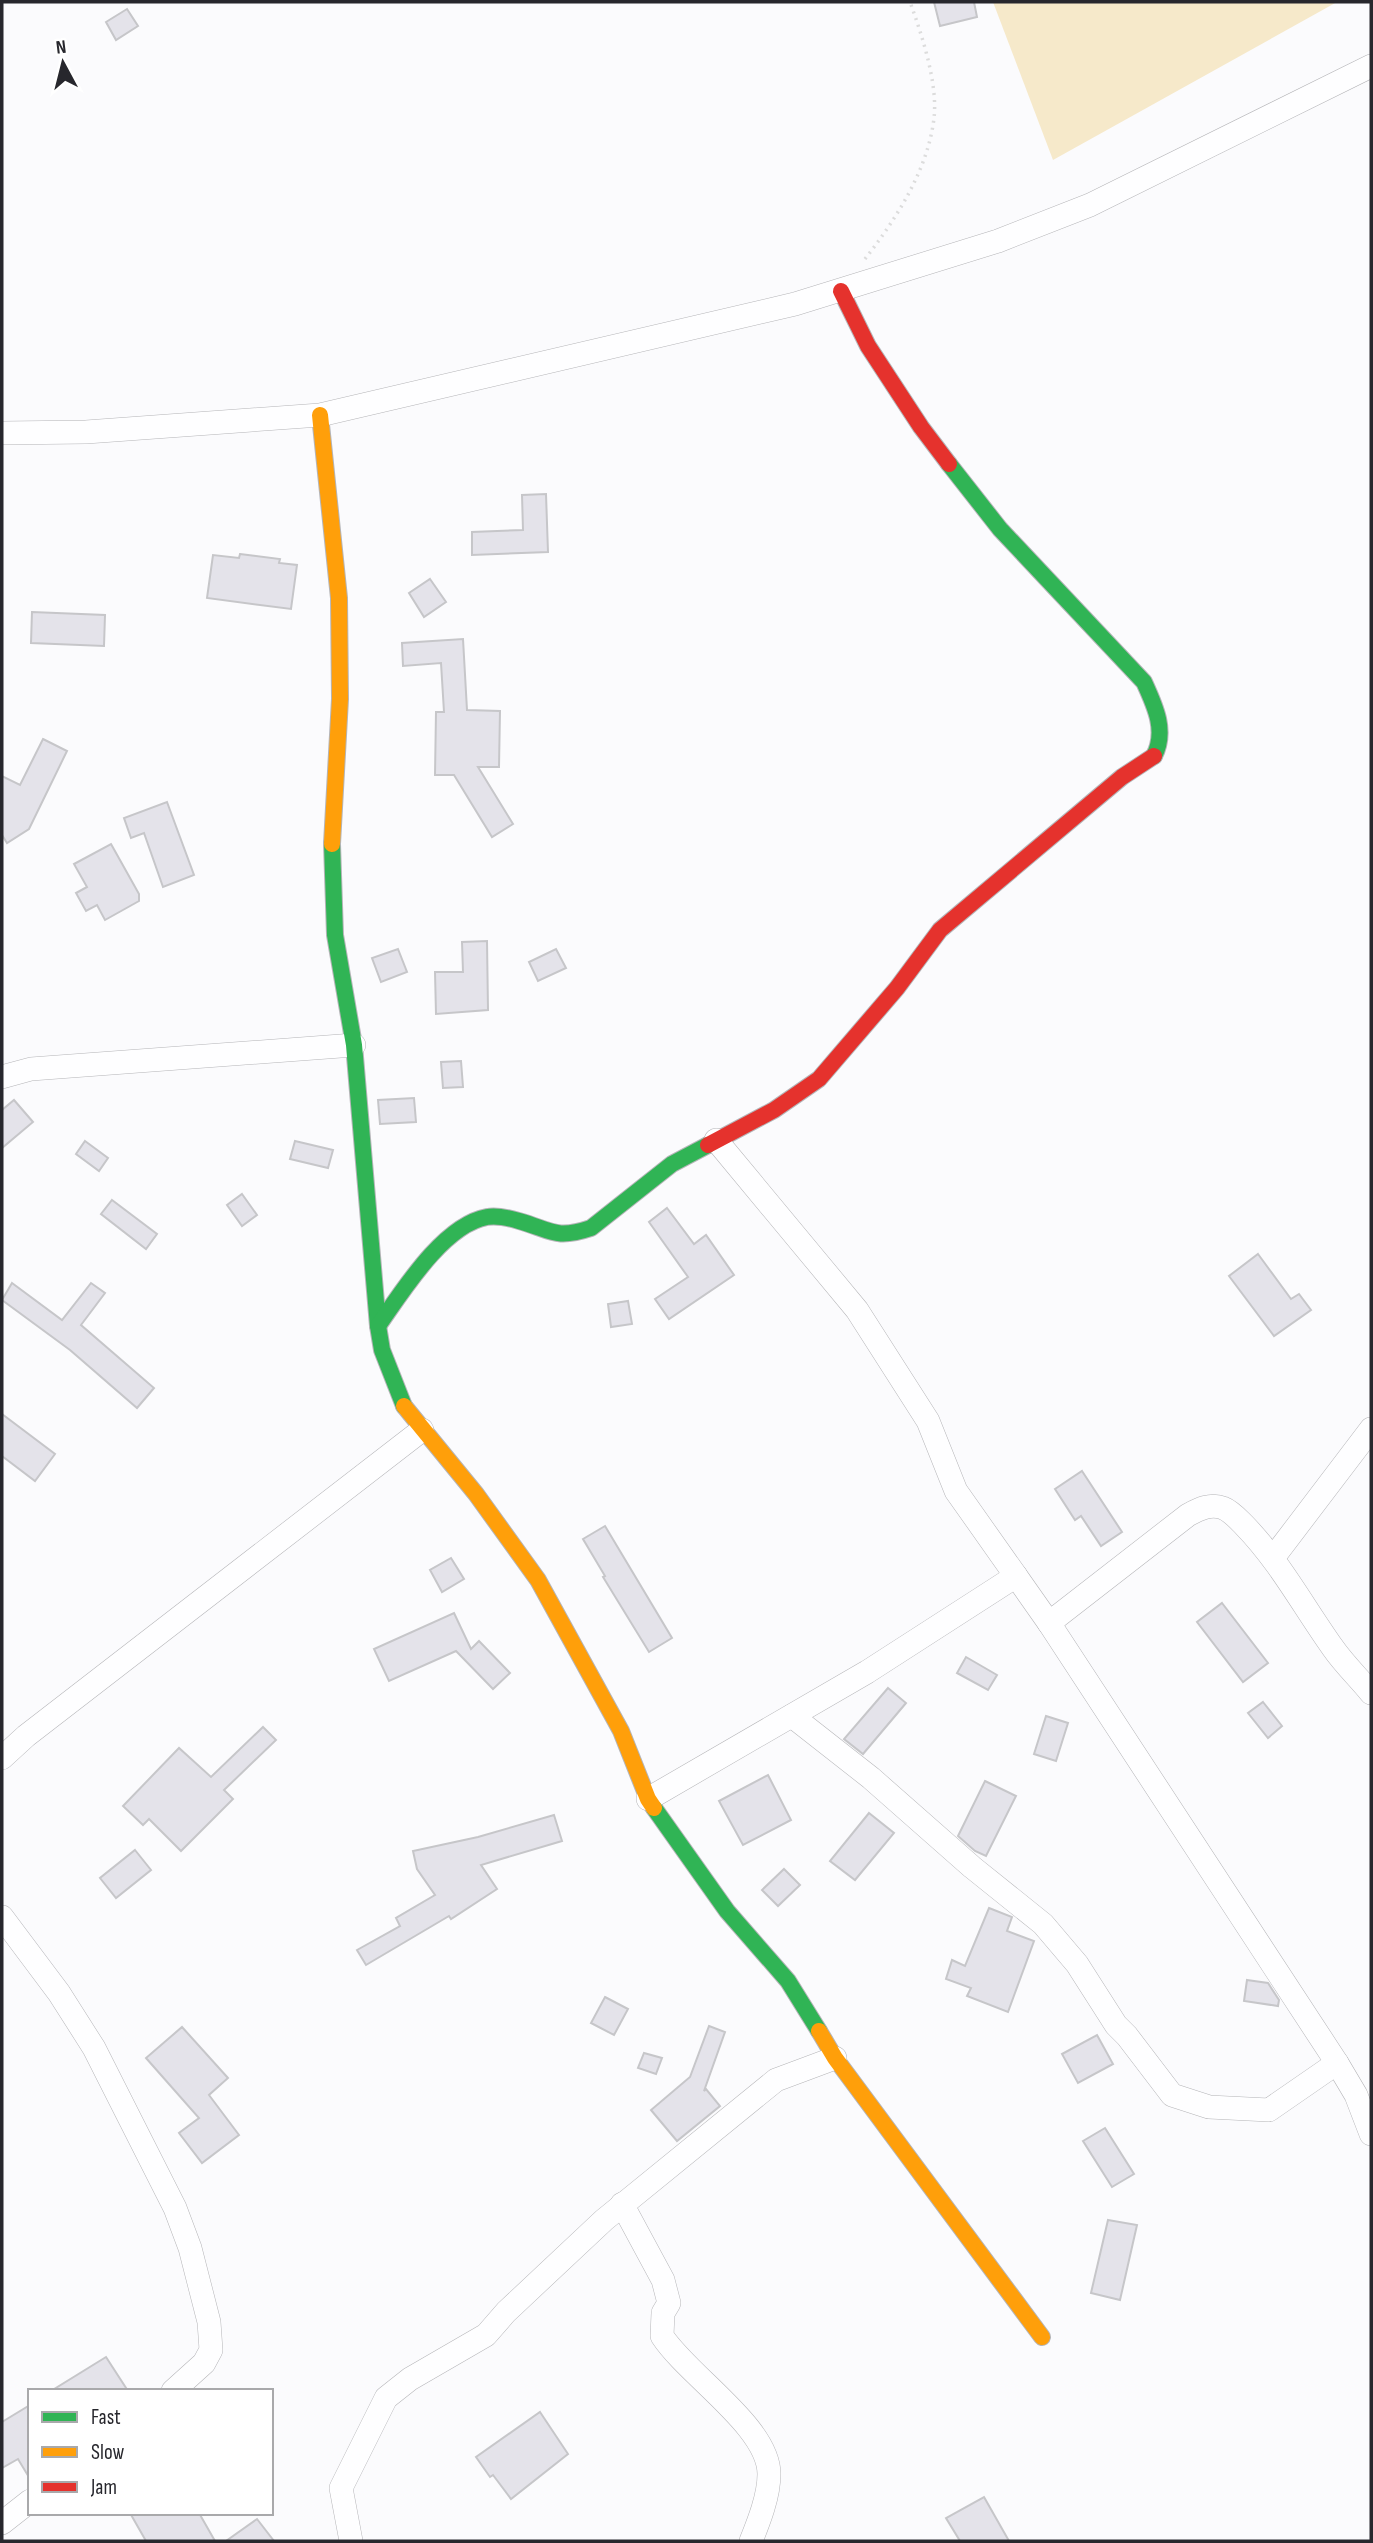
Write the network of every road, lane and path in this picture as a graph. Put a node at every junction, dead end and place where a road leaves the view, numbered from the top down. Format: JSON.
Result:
{"nodes":[{"id":1,"x":910,"y":2,"type":"edge"},
{"id":2,"x":1371,"y":65,"type":"edge"},
{"id":3,"x":863,"y":262,"type":"dead end"},
{"id":4,"x":841,"y":291,"type":"junction"},
{"id":5,"x":320,"y":415,"type":"junction"},
{"id":6,"x":2,"y":433,"type":"edge"},
{"id":7,"x":354,"y":1045,"type":"junction"},
{"id":8,"x":2,"y":1077,"type":"edge"},
{"id":9,"x":716,"y":1140,"type":"junction"},
{"id":10,"x":378,"y":1326,"type":"junction"},
{"id":11,"x":1371,"y":1429,"type":"edge"},
{"id":12,"x":422,"y":1430,"type":"junction"},
{"id":13,"x":1273,"y":1558,"type":"junction"},
{"id":14,"x":1016,"y":1576,"type":"junction"},
{"id":15,"x":1049,"y":1623,"type":"junction"},
{"id":16,"x":1371,"y":1693,"type":"edge"},
{"id":17,"x":792,"y":1716,"type":"junction"},
{"id":18,"x":2,"y":1758,"type":"edge"},
{"id":19,"x":649,"y":1799,"type":"junction"},
{"id":20,"x":2,"y":1917,"type":"edge"},
{"id":21,"x":835,"y":2058,"type":"junction"},
{"id":22,"x":1337,"y":2063,"type":"junction"},
{"id":23,"x":1371,"y":2134,"type":"edge"},
{"id":24,"x":622,"y":2204,"type":"junction"},
{"id":25,"x":1042,"y":2337,"type":"dead end"},
{"id":26,"x":175,"y":2389,"type":"edge"},
{"id":27,"x":28,"y":2503,"type":"edge"},
{"id":28,"x":2,"y":2523,"type":"edge"},
{"id":29,"x":351,"y":2541,"type":"edge"},
{"id":30,"x":751,"y":2541,"type":"edge"}],
"edges":[{"from":1,"to":3,"type":"path"},
{"from":2,"to":4,"type":"street"},
{"from":4,"to":5,"type":"street"},
{"from":4,"to":9,"type":"street"},
{"from":5,"to":6,"type":"street"},
{"from":5,"to":7,"type":"street"},
{"from":7,"to":8,"type":"street"},
{"from":7,"to":10,"type":"street"},
{"from":9,"to":10,"type":"street"},
{"from":9,"to":14,"type":"street"},
{"from":10,"to":12,"type":"street"},
{"from":11,"to":13,"type":"street"},
{"from":12,"to":18,"type":"street"},
{"from":12,"to":19,"type":"street"},
{"from":13,"to":15,"type":"street"},
{"from":13,"to":16,"type":"street"},
{"from":14,"to":15,"type":"street"},
{"from":14,"to":17,"type":"street"},
{"from":15,"to":22,"type":"street"},
{"from":17,"to":19,"type":"street"},
{"from":17,"to":22,"type":"street"},
{"from":19,"to":21,"type":"street"},
{"from":20,"to":26,"type":"street"},
{"from":21,"to":24,"type":"street"},
{"from":21,"to":25,"type":"street"},
{"from":22,"to":23,"type":"street"},
{"from":24,"to":29,"type":"street"},
{"from":24,"to":30,"type":"street"},
{"from":27,"to":28,"type":"street"}]}
